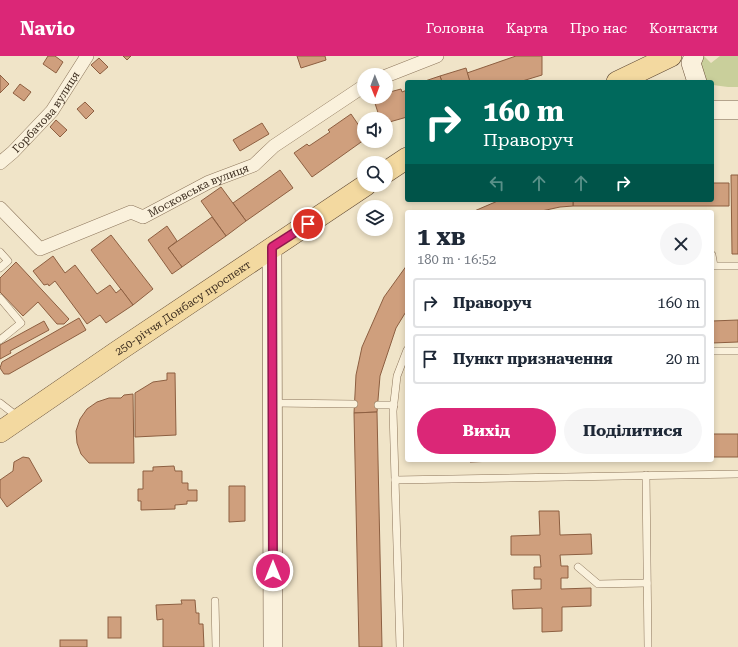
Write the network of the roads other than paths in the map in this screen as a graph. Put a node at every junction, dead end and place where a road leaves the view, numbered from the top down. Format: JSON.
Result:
{"nodes":[{"id":1,"x":87,"y":56,"type":"edge"},
{"id":2,"x":437,"y":56,"type":"edge"},
{"id":3,"x":671,"y":56,"type":"edge"},
{"id":4,"x":694,"y":56,"type":"edge"},
{"id":5,"x":393,"y":73,"type":"edge"},
{"id":6,"x":621,"y":80,"type":"edge"},
{"id":7,"x":696,"y":80,"type":"edge"},
{"id":8,"x":357,"y":91,"type":"edge"},
{"id":9,"x":405,"y":159,"type":"edge"},
{"id":10,"x":0,"y":163,"type":"edge"},
{"id":11,"x":393,"y":167,"type":"edge"},
{"id":12,"x":357,"y":191,"type":"edge"},
{"id":13,"x":0,"y":208,"type":"edge"},
{"id":14,"x":272,"y":247,"type":"junction"},
{"id":15,"x":0,"y":252,"type":"edge"},
{"id":16,"x":714,"y":266,"type":"edge"},
{"id":17,"x":738,"y":266,"type":"edge"},
{"id":18,"x":0,"y":268,"type":"edge"},
{"id":19,"x":0,"y":298,"type":"edge"},
{"id":20,"x":0,"y":340,"type":"edge"},
{"id":21,"x":714,"y":351,"type":"edge"},
{"id":22,"x":738,"y":351,"type":"edge"},
{"id":23,"x":405,"y":357,"type":"edge"},
{"id":24,"x":0,"y":403,"type":"edge"},
{"id":25,"x":273,"y":403,"type":"junction"},
{"id":26,"x":354,"y":404,"type":"dead end"},
{"id":27,"x":378,"y":405,"type":"dead end"},
{"id":28,"x":394,"y":405,"type":"junction"},
{"id":29,"x":20,"y":418,"type":"junction"},
{"id":30,"x":0,"y":432,"type":"edge"},
{"id":31,"x":738,"y":474,"type":"edge"},
{"id":32,"x":646,"y":476,"type":"junction"},
{"id":33,"x":395,"y":480,"type":"junction"},
{"id":34,"x":578,"y":567,"type":"dead end"},
{"id":35,"x":647,"y":583,"type":"junction"},
{"id":36,"x":215,"y":601,"type":"dead end"},
{"id":37,"x":216,"y":647,"type":"edge"},
{"id":38,"x":273,"y":647,"type":"edge"},
{"id":39,"x":400,"y":647,"type":"edge"},
{"id":40,"x":648,"y":647,"type":"edge"}],
"edges":[{"from":1,"to":10,"type":"street","name":"Горбачова вулиця"},
{"from":2,"to":5,"type":"street"},
{"from":3,"to":6,"type":"main road"},
{"from":4,"to":7,"type":"street"},
{"from":8,"to":13,"type":"street","name":"Московська вулиця"},
{"from":9,"to":11,"type":"main road"},
{"from":12,"to":14,"type":"main road","name":"250-річчя Донбасу проспект"},
{"from":14,"to":25,"type":"street"},
{"from":14,"to":29,"type":"main road","name":"250-річчя Донбасу проспект"},
{"from":15,"to":18,"type":"lane"},
{"from":16,"to":17,"type":"lane"},
{"from":19,"to":20,"type":"lane"},
{"from":21,"to":22,"type":"lane"},
{"from":23,"to":28,"type":"lane"},
{"from":24,"to":29,"type":"lane"},
{"from":25,"to":26,"type":"lane"},
{"from":25,"to":38,"type":"street"},
{"from":27,"to":28,"type":"lane"},
{"from":28,"to":33,"type":"lane"},
{"from":29,"to":30,"type":"main road","name":"250-річчя Донбасу проспект"},
{"from":31,"to":32,"type":"lane"},
{"from":32,"to":33,"type":"lane"},
{"from":32,"to":35,"type":"lane"},
{"from":33,"to":39,"type":"lane"},
{"from":34,"to":35,"type":"lane"},
{"from":35,"to":40,"type":"lane"},
{"from":36,"to":37,"type":"lane"}]}
